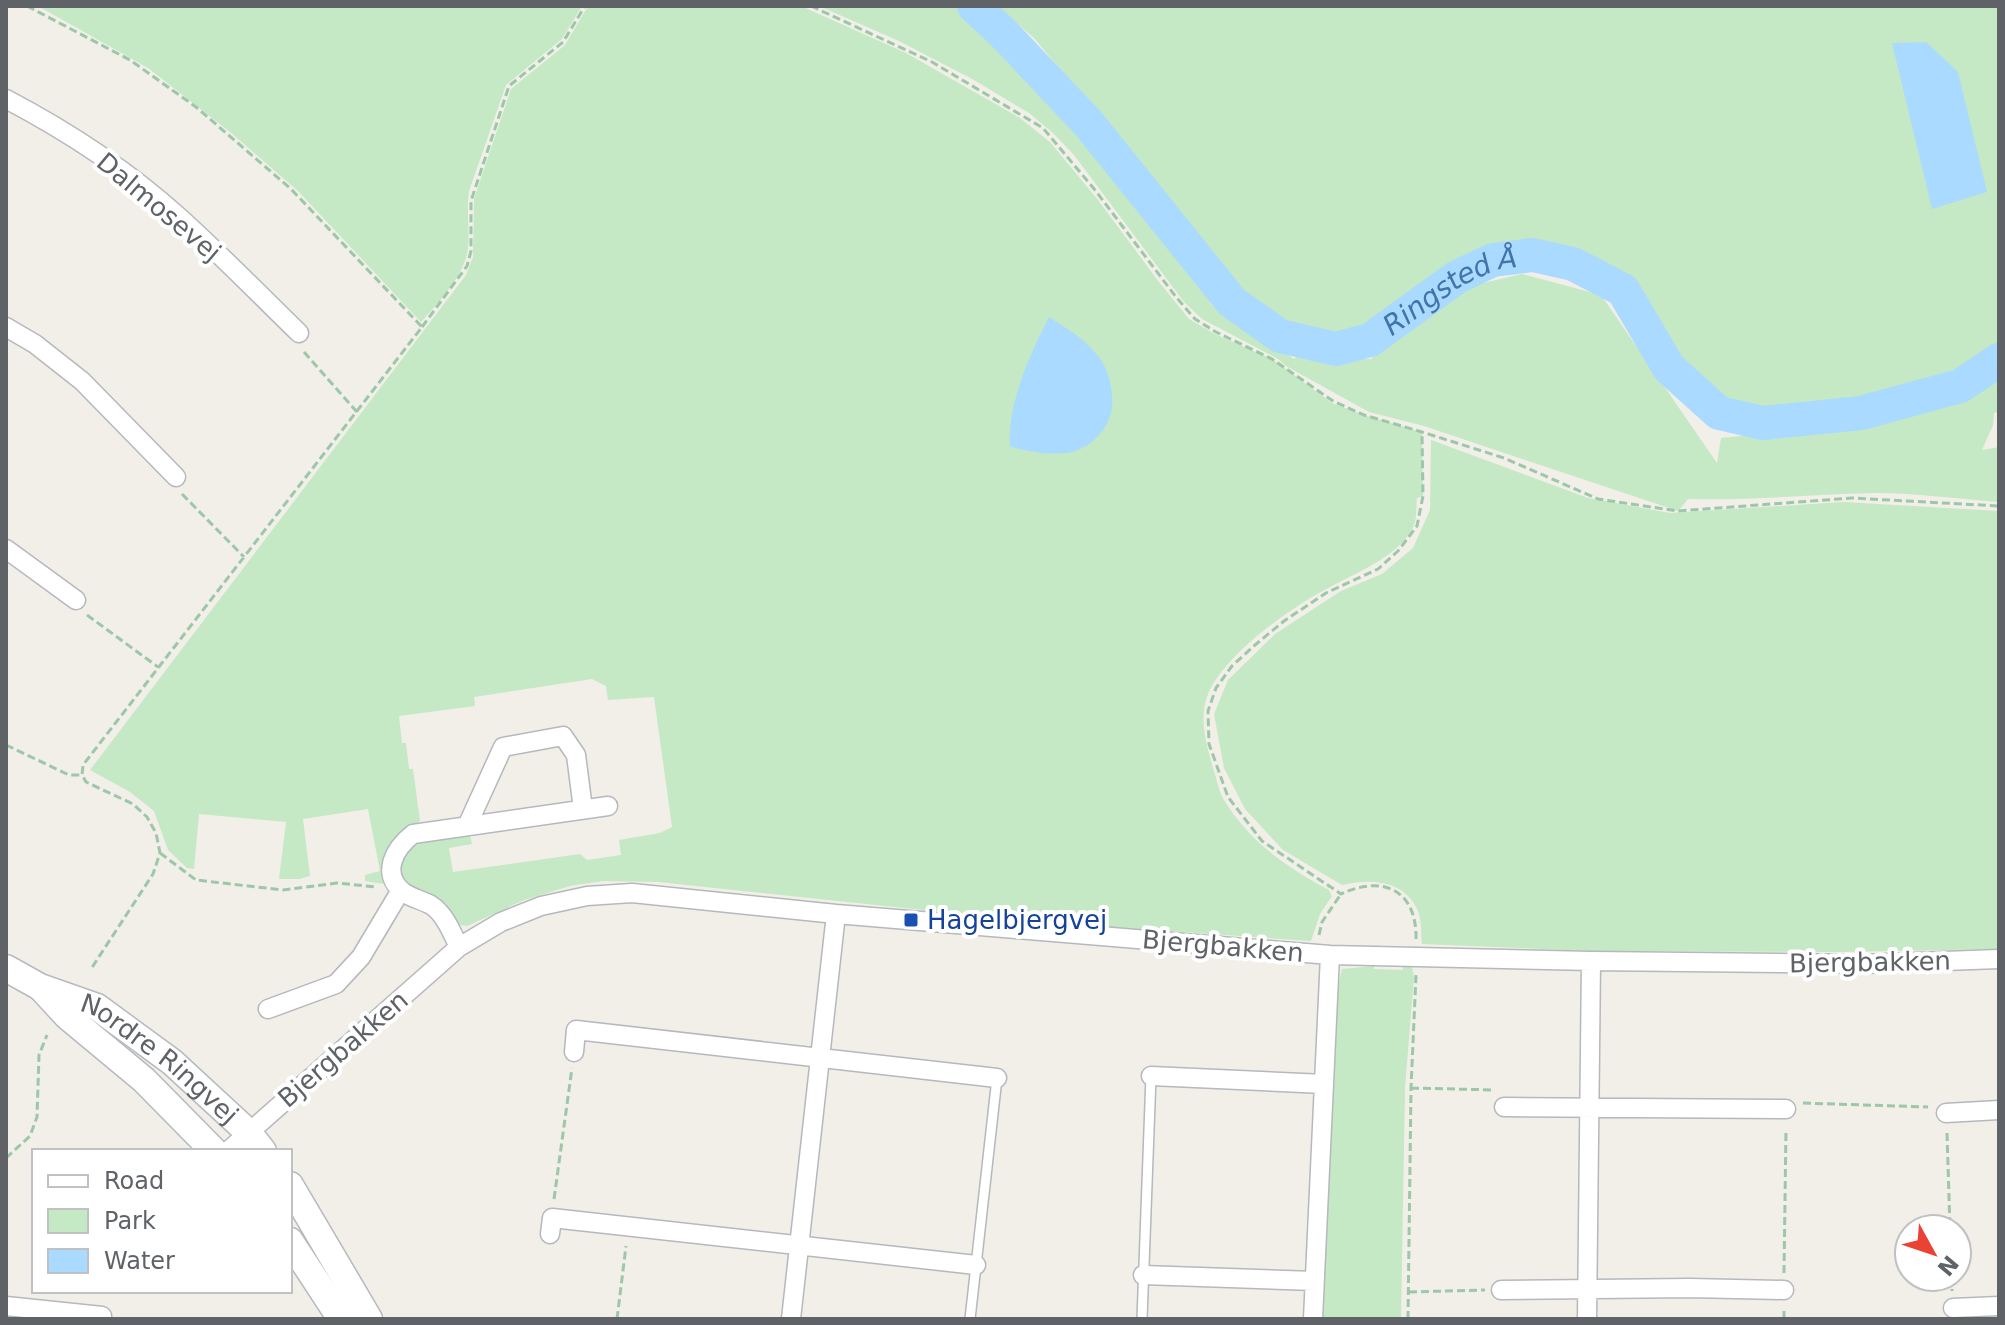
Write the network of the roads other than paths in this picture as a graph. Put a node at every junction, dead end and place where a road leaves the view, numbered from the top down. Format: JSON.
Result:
{"nodes":[{"id":1,"x":6,"y":99,"type":"edge"},
{"id":2,"x":6,"y":327,"type":"edge"},
{"id":3,"x":299,"y":333,"type":"road end"},
{"id":4,"x":176,"y":477,"type":"road end"},
{"id":5,"x":6,"y":549,"type":"edge"},
{"id":6,"x":76,"y":600,"type":"road end"},
{"id":7,"x":608,"y":806,"type":"dead end"},
{"id":8,"x":583,"y":809,"type":"junction"},
{"id":9,"x":467,"y":826,"type":"junction"},
{"id":10,"x":401,"y":890,"type":"junction"},
{"id":11,"x":836,"y":914,"type":"junction"},
{"id":12,"x":459,"y":947,"type":"junction"},
{"id":13,"x":1323,"y":955,"type":"junction"},
{"id":14,"x":1999,"y":959,"type":"edge"},
{"id":15,"x":1591,"y":961,"type":"junction"},
{"id":16,"x":6,"y":968,"type":"edge"},
{"id":17,"x":40,"y":987,"type":"junction"},
{"id":18,"x":268,"y":1009,"type":"dead end"},
{"id":19,"x":574,"y":1052,"type":"road end"},
{"id":20,"x":820,"y":1058,"type":"junction"},
{"id":21,"x":1151,"y":1076,"type":"joint"},
{"id":22,"x":997,"y":1078,"type":"joint"},
{"id":23,"x":1324,"y":1084,"type":"junction"},
{"id":24,"x":1504,"y":1107,"type":"road end"},
{"id":25,"x":1590,"y":1107,"type":"junction"},
{"id":26,"x":1786,"y":1109,"type":"road end"},
{"id":27,"x":1999,"y":1110,"type":"edge"},
{"id":28,"x":1946,"y":1113,"type":"road end"},
{"id":29,"x":255,"y":1142,"type":"edge"},
{"id":30,"x":212,"y":1149,"type":"edge"},
{"id":31,"x":234,"y":1149,"type":"edge"},
{"id":32,"x":292,"y":1188,"type":"edge"},
{"id":33,"x":551,"y":1226,"type":"road end"},
{"id":34,"x":292,"y":1244,"type":"edge"},
{"id":35,"x":799,"y":1246,"type":"junction"},
{"id":36,"x":976,"y":1265,"type":"junction"},
{"id":37,"x":1143,"y":1275,"type":"junction"},
{"id":38,"x":1314,"y":1281,"type":"junction"},
{"id":39,"x":1501,"y":1290,"type":"road end"},
{"id":40,"x":1587,"y":1290,"type":"junction"},
{"id":41,"x":1784,"y":1290,"type":"road end"},
{"id":42,"x":6,"y":1306,"type":"edge"},
{"id":43,"x":1999,"y":1306,"type":"edge"},
{"id":44,"x":1953,"y":1308,"type":"dead end"},
{"id":45,"x":102,"y":1316,"type":"dead end"},
{"id":46,"x":341,"y":1319,"type":"edge"},
{"id":47,"x":369,"y":1319,"type":"edge"},
{"id":48,"x":791,"y":1319,"type":"edge"},
{"id":49,"x":970,"y":1319,"type":"edge"},
{"id":50,"x":1142,"y":1319,"type":"edge"},
{"id":51,"x":1313,"y":1319,"type":"edge"},
{"id":52,"x":1587,"y":1319,"type":"edge"}],
"edges":[{"from":1,"to":3,"type":"street","name":"Dalmosevej"},
{"from":2,"to":4,"type":"street"},
{"from":5,"to":6,"type":"street"},
{"from":7,"to":8,"type":"street"},
{"from":8,"to":9,"type":"street"},
{"from":8,"to":9,"type":"street"},
{"from":9,"to":10,"type":"street"},
{"from":10,"to":12,"type":"street"},
{"from":10,"to":18,"type":"street","name":"Bjergbakken"},
{"from":11,"to":12,"type":"street","name":"Bjergbakken"},
{"from":11,"to":13,"type":"street","name":"Bjergbakken"},
{"from":11,"to":20,"type":"street"},
{"from":12,"to":29,"type":"street","name":"Bjergbakken"},
{"from":13,"to":15,"type":"street","name":"Bjergbakken"},
{"from":13,"to":23,"type":"street"},
{"from":14,"to":15,"type":"street","name":"Bjergbakken"},
{"from":15,"to":25,"type":"street"},
{"from":16,"to":17,"type":"street","name":"Nordre Ringvej"},
{"from":17,"to":29,"type":"street","name":"Nordre Ringvej"},
{"from":17,"to":30,"type":"street","name":"Nordre Ringvej"},
{"from":19,"to":20,"type":"street"},
{"from":20,"to":22,"type":"street"},
{"from":20,"to":35,"type":"street"},
{"from":21,"to":23,"type":"street"},
{"from":21,"to":37,"type":"lane"},
{"from":22,"to":36,"type":"lane"},
{"from":23,"to":38,"type":"street"},
{"from":24,"to":25,"type":"street"},
{"from":25,"to":26,"type":"street"},
{"from":25,"to":40,"type":"street"},
{"from":27,"to":28,"type":"street"},
{"from":29,"to":31,"type":"street","name":"Bjergbakken"},
{"from":32,"to":47,"type":"street"},
{"from":33,"to":35,"type":"street"},
{"from":34,"to":46,"type":"street"},
{"from":35,"to":36,"type":"street"},
{"from":35,"to":48,"type":"street"},
{"from":36,"to":49,"type":"lane"},
{"from":37,"to":38,"type":"street"},
{"from":37,"to":50,"type":"lane"},
{"from":38,"to":51,"type":"street"},
{"from":39,"to":40,"type":"street"},
{"from":40,"to":41,"type":"street"},
{"from":40,"to":52,"type":"street"},
{"from":42,"to":45,"type":"street"},
{"from":43,"to":44,"type":"street"}]}
